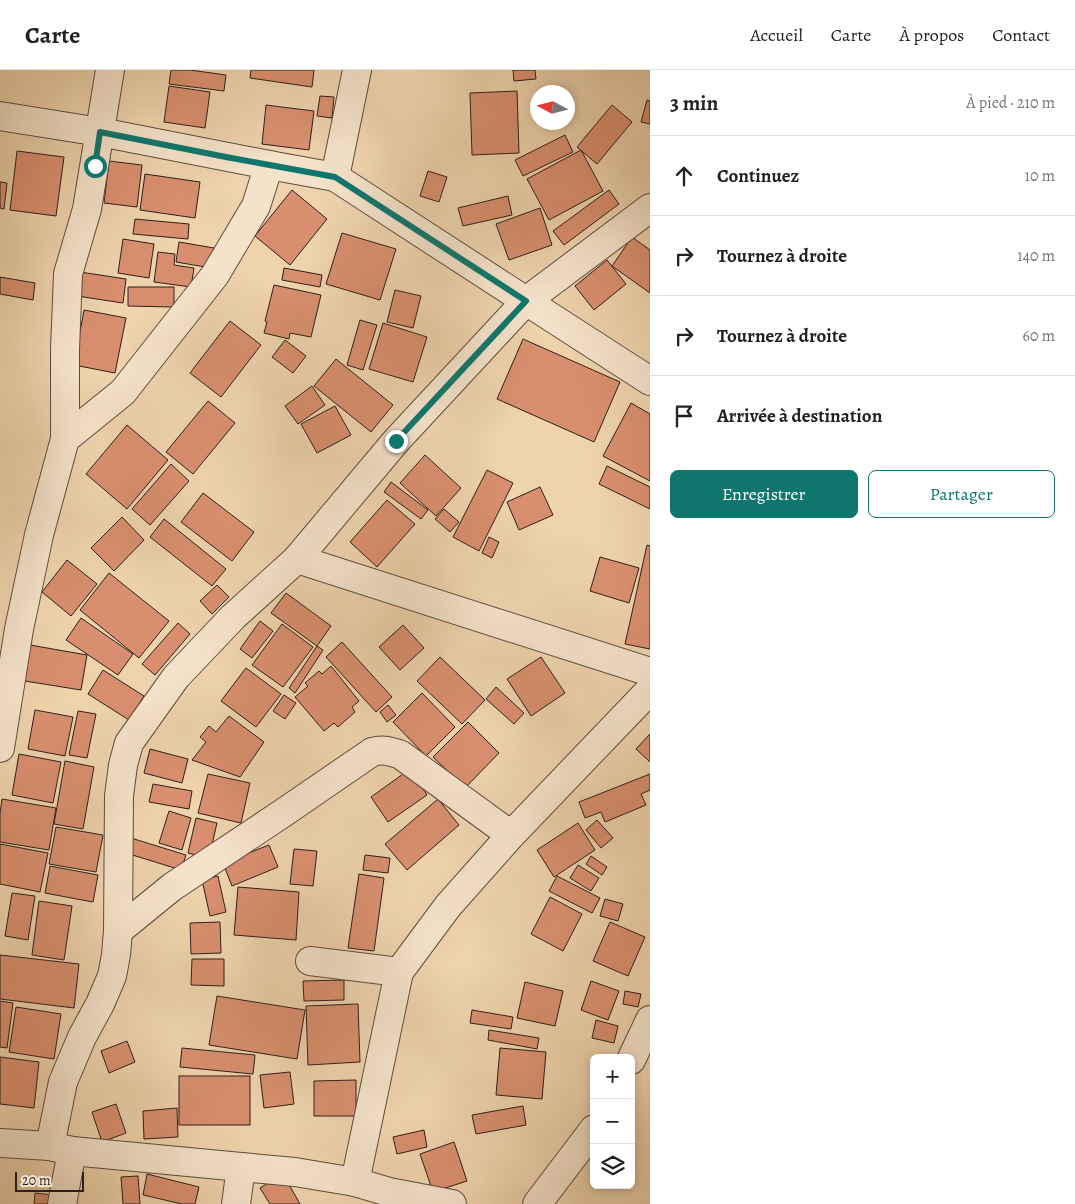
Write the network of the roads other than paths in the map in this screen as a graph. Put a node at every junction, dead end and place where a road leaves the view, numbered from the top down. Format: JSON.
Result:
{"nodes":[{"id":1,"x":110,"y":70,"type":"edge"},
{"id":2,"x":357,"y":70,"type":"edge"},
{"id":3,"x":0,"y":116,"type":"edge"},
{"id":4,"x":100,"y":132,"type":"junction"},
{"id":5,"x":269,"y":165,"type":"junction"},
{"id":6,"x":335,"y":177,"type":"junction"},
{"id":7,"x":650,"y":208,"type":"edge"},
{"id":8,"x":526,"y":301,"type":"junction"},
{"id":9,"x":650,"y":381,"type":"edge"},
{"id":10,"x":65,"y":439,"type":"junction"},
{"id":11,"x":297,"y":559,"type":"junction"},
{"id":12,"x":650,"y":672,"type":"edge"},
{"id":13,"x":650,"y":690,"type":"edge"},
{"id":14,"x":3,"y":716,"type":"edge"},
{"id":15,"x":0,"y":748,"type":"edge"},
{"id":16,"x":511,"y":835,"type":"junction"},
{"id":17,"x":118,"y":932,"type":"junction"},
{"id":18,"x":310,"y":961,"type":"dead end"},
{"id":19,"x":399,"y":972,"type":"junction"},
{"id":20,"x":650,"y":1020,"type":"edge"},
{"id":21,"x":634,"y":1054,"type":"edge"},
{"id":22,"x":590,"y":1135,"type":"edge"},
{"id":23,"x":0,"y":1143,"type":"edge"},
{"id":24,"x":61,"y":1148,"type":"junction"},
{"id":25,"x":241,"y":1167,"type":"junction"},
{"id":26,"x":355,"y":1182,"type":"junction"},
{"id":27,"x":62,"y":1204,"type":"edge"},
{"id":28,"x":236,"y":1204,"type":"edge"},
{"id":29,"x":452,"y":1204,"type":"edge"},
{"id":30,"x":537,"y":1204,"type":"edge"}],
"edges":[{"from":1,"to":4,"type":"street"},
{"from":2,"to":6,"type":"street"},
{"from":3,"to":4,"type":"street"},
{"from":4,"to":5,"type":"street"},
{"from":4,"to":10,"type":"street"},
{"from":5,"to":6,"type":"street"},
{"from":5,"to":10,"type":"street"},
{"from":6,"to":8,"type":"street"},
{"from":7,"to":8,"type":"street"},
{"from":8,"to":9,"type":"street"},
{"from":8,"to":11,"type":"street"},
{"from":10,"to":14,"type":"street"},
{"from":11,"to":12,"type":"street"},
{"from":11,"to":17,"type":"street"},
{"from":13,"to":16,"type":"street"},
{"from":14,"to":15,"type":"street"},
{"from":16,"to":17,"type":"street"},
{"from":16,"to":19,"type":"street"},
{"from":17,"to":24,"type":"street"},
{"from":18,"to":19,"type":"street"},
{"from":19,"to":26,"type":"street"},
{"from":20,"to":21,"type":"street"},
{"from":22,"to":30,"type":"street"},
{"from":23,"to":24,"type":"street"},
{"from":24,"to":25,"type":"street"},
{"from":24,"to":27,"type":"street"},
{"from":25,"to":26,"type":"street"},
{"from":25,"to":28,"type":"street"},
{"from":26,"to":29,"type":"street"}]}
